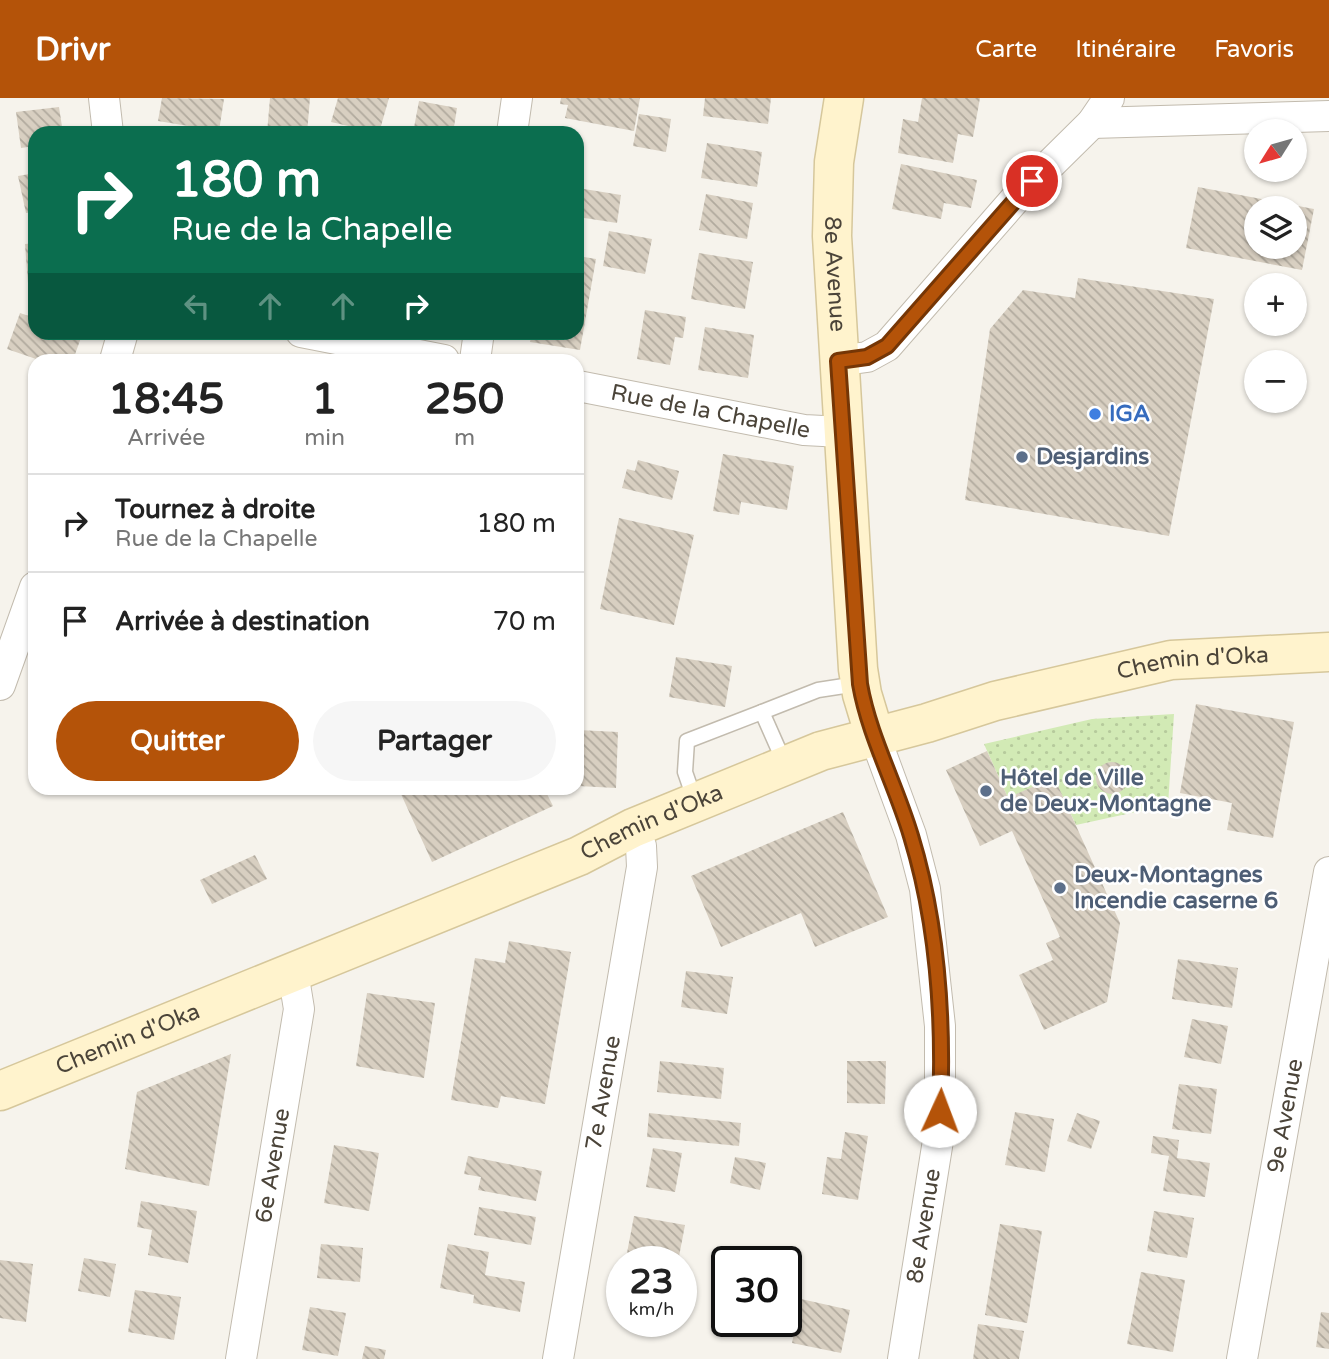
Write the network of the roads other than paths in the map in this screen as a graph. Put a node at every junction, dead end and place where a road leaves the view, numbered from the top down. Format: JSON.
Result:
{"nodes":[{"id":1,"x":104,"y":98,"type":"edge"},
{"id":2,"x":517,"y":98,"type":"edge"},
{"id":3,"x":844,"y":98,"type":"edge"},
{"id":4,"x":1109,"y":98,"type":"edge"},
{"id":5,"x":1329,"y":116,"type":"edge"},
{"id":6,"x":1092,"y":122,"type":"junction"},
{"id":7,"x":107,"y":126,"type":"edge"},
{"id":8,"x":513,"y":126,"type":"edge"},
{"id":9,"x":342,"y":340,"type":"edge"},
{"id":10,"x":413,"y":354,"type":"edge"},
{"id":11,"x":838,"y":361,"type":"junction"},
{"id":12,"x":584,"y":387,"type":"edge"},
{"id":13,"x":842,"y":432,"type":"junction"},
{"id":14,"x":28,"y":607,"type":"edge"},
{"id":15,"x":1329,"y":652,"type":"edge"},
{"id":16,"x":860,"y":684,"type":"junction"},
{"id":17,"x":0,"y":685,"type":"edge"},
{"id":18,"x":762,"y":712,"type":"junction"},
{"id":19,"x":876,"y":737,"type":"junction"},
{"id":20,"x":786,"y":766,"type":"junction"},
{"id":21,"x":696,"y":803,"type":"junction"},
{"id":22,"x":634,"y":828,"type":"junction"},
{"id":23,"x":1329,"y":872,"type":"edge"},
{"id":24,"x":293,"y":971,"type":"junction"},
{"id":25,"x":0,"y":1091,"type":"edge"},
{"id":26,"x":242,"y":1359,"type":"edge"},
{"id":27,"x":558,"y":1359,"type":"edge"},
{"id":28,"x":903,"y":1359,"type":"edge"},
{"id":29,"x":1242,"y":1359,"type":"edge"}],
"edges":[{"from":1,"to":7,"type":"street"},
{"from":2,"to":8,"type":"street"},
{"from":3,"to":11,"type":"main road","name":"8e Avenue"},
{"from":4,"to":6,"type":"street"},
{"from":5,"to":6,"type":"street"},
{"from":6,"to":11,"type":"street"},
{"from":9,"to":10,"type":"street"},
{"from":11,"to":13,"type":"main road","name":"8e Avenue"},
{"from":12,"to":13,"type":"street","name":"Rue de la Chapelle"},
{"from":13,"to":16,"type":"main road","name":"8e Avenue"},
{"from":14,"to":17,"type":"street"},
{"from":15,"to":19,"type":"main road","name":"Chemin d'Oka"},
{"from":16,"to":18,"type":"lane"},
{"from":16,"to":19,"type":"main road","name":"8e Avenue"},
{"from":18,"to":20,"type":"lane"},
{"from":18,"to":21,"type":"lane"},
{"from":19,"to":20,"type":"main road","name":"Chemin d'Oka"},
{"from":19,"to":28,"type":"street","name":"8e Avenue"},
{"from":20,"to":21,"type":"main road","name":"Chemin d'Oka"},
{"from":21,"to":22,"type":"main road","name":"Chemin d'Oka"},
{"from":22,"to":24,"type":"main road","name":"Chemin d'Oka"},
{"from":22,"to":27,"type":"street","name":"7e Avenue"},
{"from":23,"to":29,"type":"street","name":"9e Avenue"},
{"from":24,"to":25,"type":"main road","name":"Chemin d'Oka"},
{"from":24,"to":26,"type":"street","name":"6e Avenue"}]}
